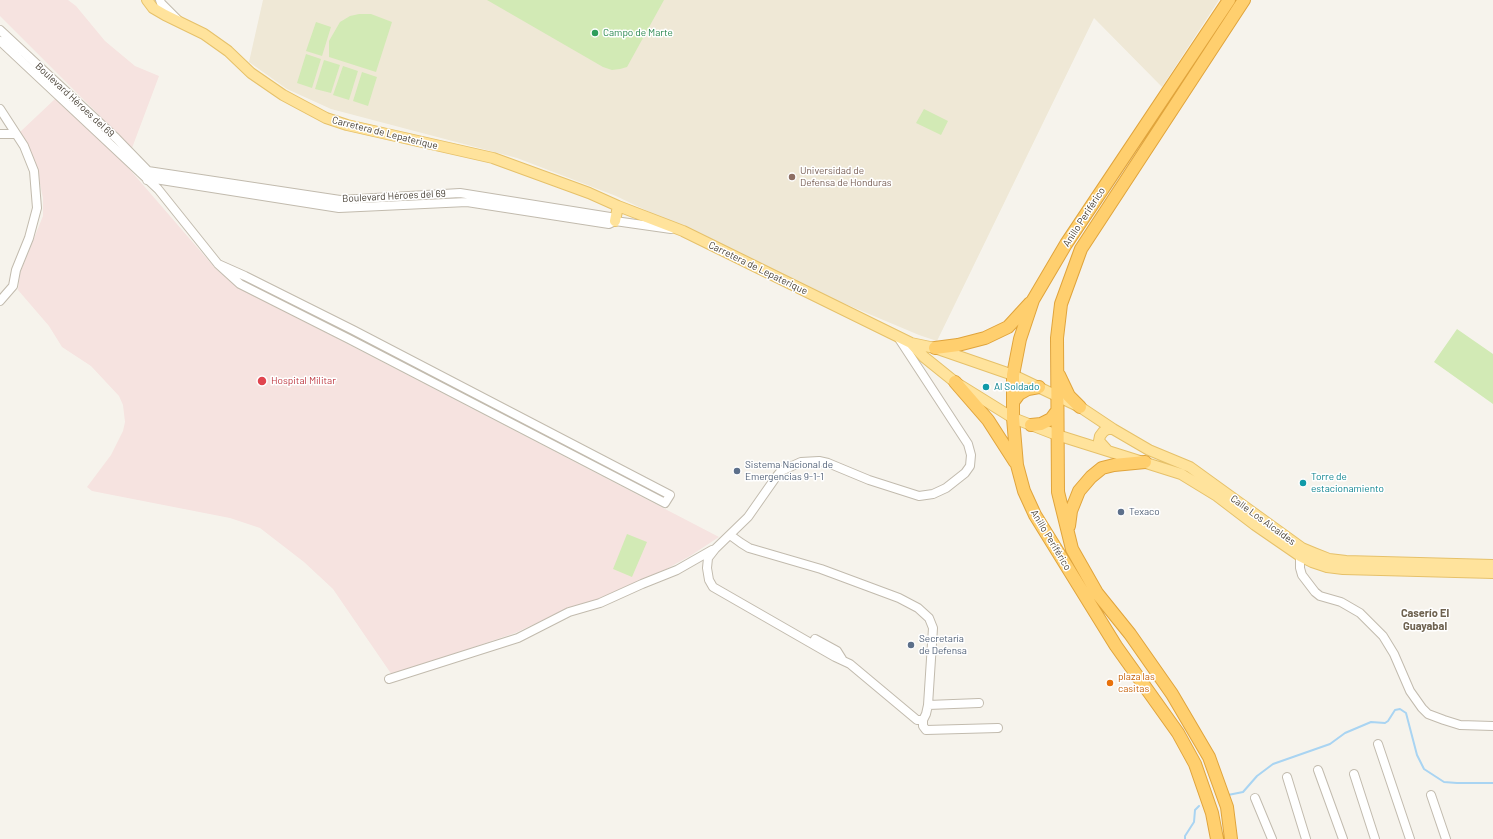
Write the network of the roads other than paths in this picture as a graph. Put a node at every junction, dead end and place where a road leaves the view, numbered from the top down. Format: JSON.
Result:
{"nodes":[{"id":1,"x":147,"y":0,"type":"edge"},
{"id":2,"x":160,"y":0,"type":"edge"},
{"id":3,"x":1229,"y":0,"type":"edge"},
{"id":4,"x":1244,"y":0,"type":"edge"},
{"id":5,"x":180,"y":22,"type":"junction"},
{"id":6,"x":0,"y":30,"type":"edge"},
{"id":7,"x":0,"y":41,"type":"edge"},
{"id":8,"x":0,"y":109,"type":"edge"},
{"id":9,"x":0,"y":134,"type":"edge"},
{"id":10,"x":16,"y":134,"type":"junction"},
{"id":11,"x":147,"y":176,"type":"junction"},
{"id":12,"x":618,"y":206,"type":"junction"},
{"id":13,"x":615,"y":221,"type":"junction"},
{"id":14,"x":683,"y":231,"type":"junction"},
{"id":15,"x":218,"y":264,"type":"junction"},
{"id":16,"x":0,"y":301,"type":"edge"},
{"id":17,"x":1033,"y":301,"type":"junction"},
{"id":18,"x":898,"y":337,"type":"junction"},
{"id":19,"x":911,"y":343,"type":"junction"},
{"id":20,"x":935,"y":348,"type":"junction"},
{"id":21,"x":1057,"y":364,"type":"junction"},
{"id":22,"x":1013,"y":375,"type":"junction"},
{"id":23,"x":955,"y":382,"type":"junction"},
{"id":24,"x":1039,"y":388,"type":"junction"},
{"id":25,"x":1057,"y":396,"type":"junction"},
{"id":26,"x":1013,"y":402,"type":"junction"},
{"id":27,"x":1080,"y":407,"type":"junction"},
{"id":28,"x":1057,"y":411,"type":"junction"},
{"id":29,"x":1013,"y":418,"type":"junction"},
{"id":30,"x":1031,"y":425,"type":"junction"},
{"id":31,"x":1113,"y":430,"type":"junction"},
{"id":32,"x":1057,"y":435,"type":"junction"},
{"id":33,"x":1110,"y":452,"type":"junction"},
{"id":34,"x":1145,"y":462,"type":"junction"},
{"id":35,"x":1017,"y":465,"type":"junction"},
{"id":36,"x":730,"y":535,"type":"junction"},
{"id":37,"x":1068,"y":536,"type":"junction"},
{"id":38,"x":714,"y":549,"type":"junction"},
{"id":39,"x":1300,"y":556,"type":"junction"},
{"id":40,"x":1493,"y":565,"type":"edge"},
{"id":41,"x":1493,"y":573,"type":"edge"},
{"id":42,"x":389,"y":679,"type":"dead end"},
{"id":43,"x":979,"y":703,"type":"dead end"},
{"id":44,"x":928,"y":705,"type":"junction"},
{"id":45,"x":923,"y":720,"type":"junction"},
{"id":46,"x":1493,"y":726,"type":"edge"},
{"id":47,"x":998,"y":728,"type":"dead end"},
{"id":48,"x":1378,"y":744,"type":"dead end"},
{"id":49,"x":1318,"y":770,"type":"dead end"},
{"id":50,"x":1354,"y":774,"type":"dead end"},
{"id":51,"x":1286,"y":777,"type":"dead end"},
{"id":52,"x":1431,"y":795,"type":"dead end"},
{"id":53,"x":1255,"y":798,"type":"dead end"},
{"id":54,"x":1217,"y":839,"type":"edge"},
{"id":55,"x":1231,"y":839,"type":"edge"},
{"id":56,"x":1272,"y":839,"type":"edge"},
{"id":57,"x":1306,"y":839,"type":"edge"},
{"id":58,"x":1343,"y":839,"type":"edge"},
{"id":59,"x":1376,"y":839,"type":"edge"},
{"id":60,"x":1410,"y":839,"type":"edge"},
{"id":61,"x":1446,"y":839,"type":"edge"}],
"edges":[{"from":1,"to":5,"type":"main road","name":"Carretera de Lepaterique"},
{"from":2,"to":5,"type":"street"},
{"from":3,"to":17,"type":"highway","name":"Anillo Periférico"},
{"from":4,"to":21,"type":"highway","name":"Anillo Periférico"},
{"from":5,"to":12,"type":"main road","name":"Carretera de Lepaterique"},
{"from":6,"to":11,"type":"street","name":"Boulevard Héroes del 69"},
{"from":7,"to":11,"type":"street","name":"Boulevard Héroes del 69"},
{"from":8,"to":10,"type":"street"},
{"from":9,"to":10,"type":"street"},
{"from":10,"to":16,"type":"street"},
{"from":11,"to":13,"type":"street","name":"Boulevard Héroes del 69"},
{"from":11,"to":15,"type":"street","name":"Boulevard Héroes del 69"},
{"from":12,"to":13,"type":"main road"},
{"from":12,"to":14,"type":"main road","name":"Carretera de Lepaterique"},
{"from":13,"to":14,"type":"street","name":"Boulevard Héroes del 69"},
{"from":14,"to":18,"type":"main road","name":"Carretera de Lepaterique"},
{"from":15,"to":15,"type":"street","name":"Boulevard Héroes del 69"},
{"from":17,"to":20,"type":"highway"},
{"from":17,"to":22,"type":"highway","name":"Anillo Periférico"},
{"from":18,"to":19,"type":"main road","name":"Carretera de Lepaterique"},
{"from":18,"to":36,"type":"street"},
{"from":19,"to":20,"type":"main road","name":"Carretera de Lepaterique"},
{"from":19,"to":23,"type":"main road","name":"Carretera de Lepaterique"},
{"from":20,"to":22,"type":"main road","name":"Carretera de Lepaterique"},
{"from":21,"to":25,"type":"highway","name":"Anillo Periférico"},
{"from":21,"to":27,"type":"highway"},
{"from":22,"to":24,"type":"main road","name":"Carretera de Lepaterique"},
{"from":22,"to":26,"type":"highway","name":"Anillo Periférico"},
{"from":23,"to":29,"type":"main road","name":"Carretera de Lepaterique"},
{"from":23,"to":35,"type":"highway"},
{"from":24,"to":25,"type":"main road","name":"Carretera de Lepaterique"},
{"from":24,"to":26,"type":"highway"},
{"from":25,"to":27,"type":"main road","name":"Calle Los Alcaldes"},
{"from":25,"to":28,"type":"highway","name":"Anillo Periférico"},
{"from":26,"to":29,"type":"highway","name":"Anillo Periférico"},
{"from":27,"to":31,"type":"main road","name":"Calle Los Alcaldes"},
{"from":28,"to":30,"type":"highway"},
{"from":28,"to":32,"type":"highway","name":"Anillo Periférico"},
{"from":29,"to":30,"type":"main road","name":"Carretera de Lepaterique"},
{"from":29,"to":35,"type":"highway","name":"Anillo Periférico"},
{"from":30,"to":32,"type":"main road","name":"Carretera de Lepaterique"},
{"from":31,"to":33,"type":"main road"},
{"from":31,"to":40,"type":"main road","name":"Calle Los Alcaldes"},
{"from":32,"to":33,"type":"main road","name":"Calle Los Alcaldes"},
{"from":32,"to":37,"type":"highway","name":"Anillo Periférico"},
{"from":33,"to":34,"type":"main road","name":"Calle Los Alcaldes"},
{"from":34,"to":37,"type":"highway"},
{"from":34,"to":39,"type":"main road","name":"Calle Los Alcaldes"},
{"from":35,"to":54,"type":"highway","name":"Anillo Periférico"},
{"from":36,"to":38,"type":"street"},
{"from":36,"to":44,"type":"street"},
{"from":37,"to":55,"type":"highway","name":"Anillo Periférico"},
{"from":38,"to":42,"type":"street"},
{"from":38,"to":45,"type":"street"},
{"from":39,"to":41,"type":"main road","name":"Calle Los Alcaldes"},
{"from":39,"to":46,"type":"street"},
{"from":43,"to":44,"type":"street"},
{"from":44,"to":45,"type":"street"},
{"from":45,"to":47,"type":"street"},
{"from":48,"to":60,"type":"street"},
{"from":49,"to":58,"type":"street"},
{"from":50,"to":59,"type":"street"},
{"from":51,"to":57,"type":"street"},
{"from":52,"to":61,"type":"street"},
{"from":53,"to":56,"type":"street"}]}
